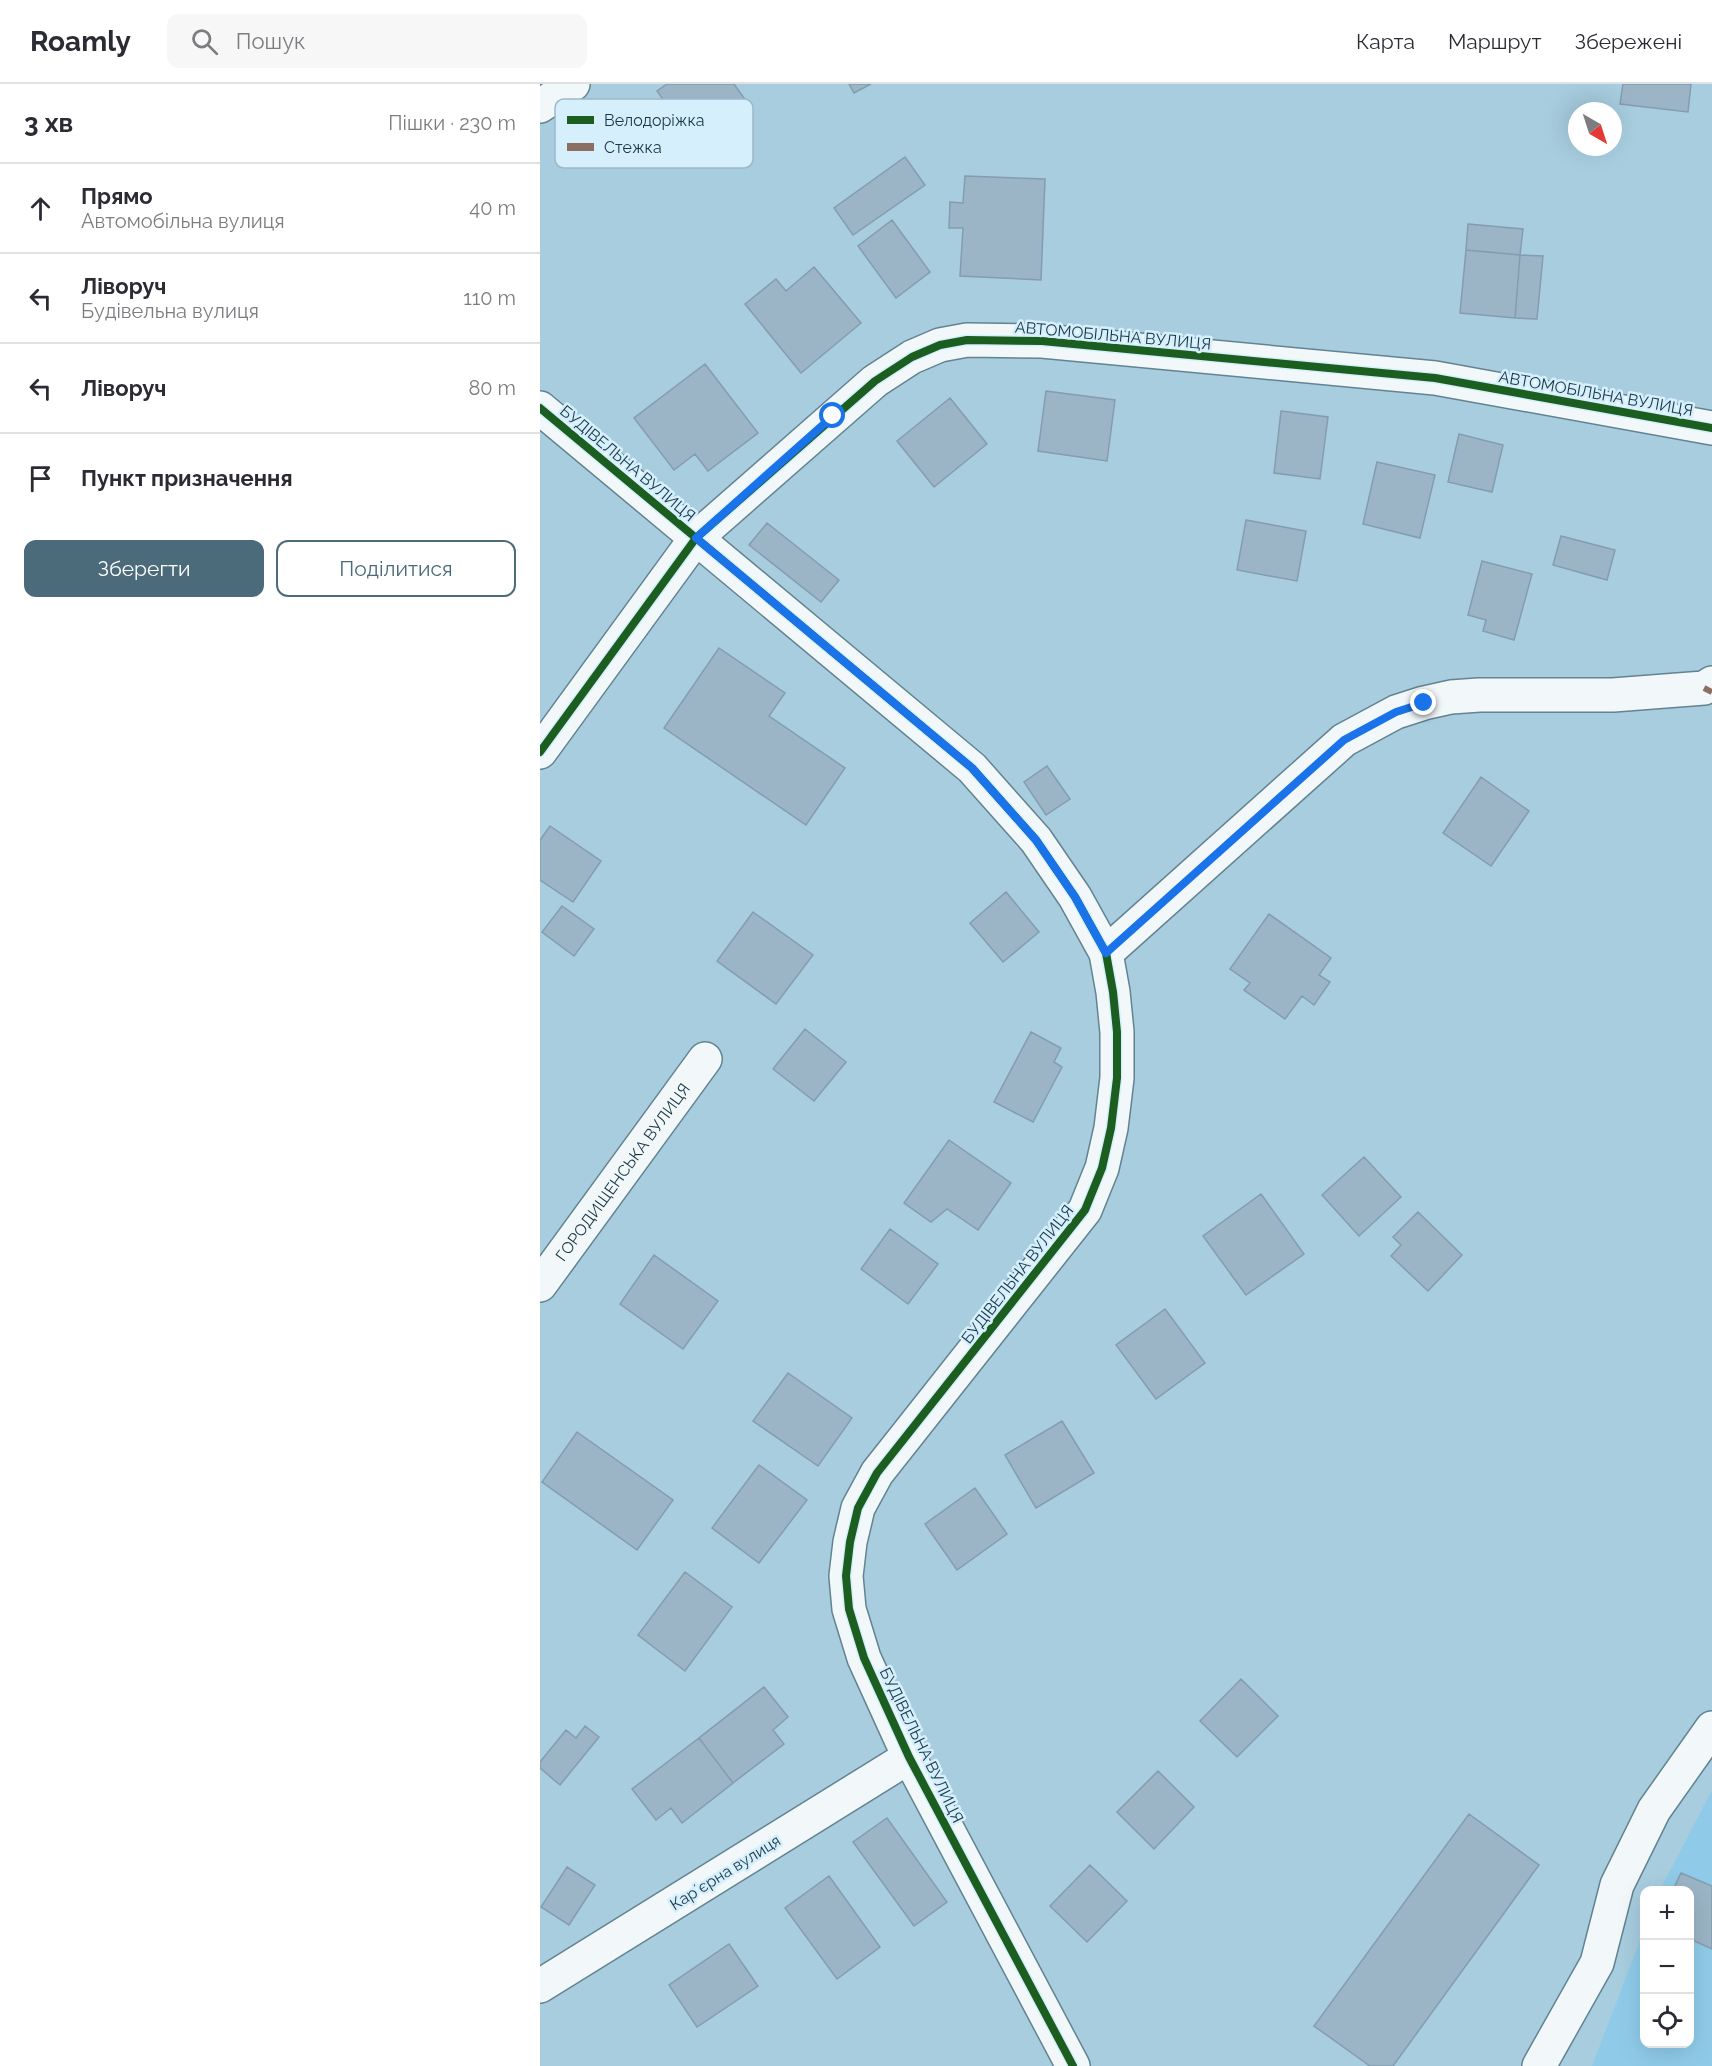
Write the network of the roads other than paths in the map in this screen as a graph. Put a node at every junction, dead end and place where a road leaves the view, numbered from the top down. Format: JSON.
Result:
{"nodes":[{"id":1,"x":573,"y":84,"type":"edge"},
{"id":2,"x":540,"y":106,"type":"edge"},
{"id":3,"x":540,"y":408,"type":"edge"},
{"id":4,"x":1712,"y":428,"type":"edge"},
{"id":5,"x":696,"y":538,"type":"junction"},
{"id":6,"x":1712,"y":682,"type":"edge"},
{"id":7,"x":540,"y":752,"type":"edge"},
{"id":8,"x":1106,"y":953,"type":"junction"},
{"id":9,"x":705,"y":1059,"type":"dead end"},
{"id":10,"x":540,"y":1285,"type":"edge"},
{"id":11,"x":1712,"y":1728,"type":"edge"},
{"id":12,"x":909,"y":1757,"type":"junction"},
{"id":13,"x":540,"y":1986,"type":"edge"},
{"id":14,"x":1073,"y":2066,"type":"edge"},
{"id":15,"x":1539,"y":2066,"type":"edge"}],
"edges":[{"from":1,"to":2,"type":"street"},
{"from":3,"to":5,"type":"street","name":"БУДІВЕЛЬНА ВУЛИЦЯ"},
{"from":4,"to":5,"type":"street","name":"АВТОМОБІЛЬНА ВУЛИЦЯ"},
{"from":5,"to":7,"type":"street","name":"АВТОМОБІЛЬНА ВУЛИЦЯ"},
{"from":5,"to":8,"type":"street","name":"БУДІВЕЛЬНА ВУЛИЦЯ"},
{"from":6,"to":8,"type":"street"},
{"from":8,"to":12,"type":"street","name":"БУДІВЕЛЬНА ВУЛИЦЯ"},
{"from":9,"to":10,"type":"street","name":"ГОРОДИЩЕНСЬКА ВУЛИЦЯ"},
{"from":11,"to":15,"type":"street"},
{"from":12,"to":13,"type":"street","name":"Карʼєрна вулиця"},
{"from":12,"to":14,"type":"street","name":"БУДІВЕЛЬНА ВУЛИЦЯ"}]}
